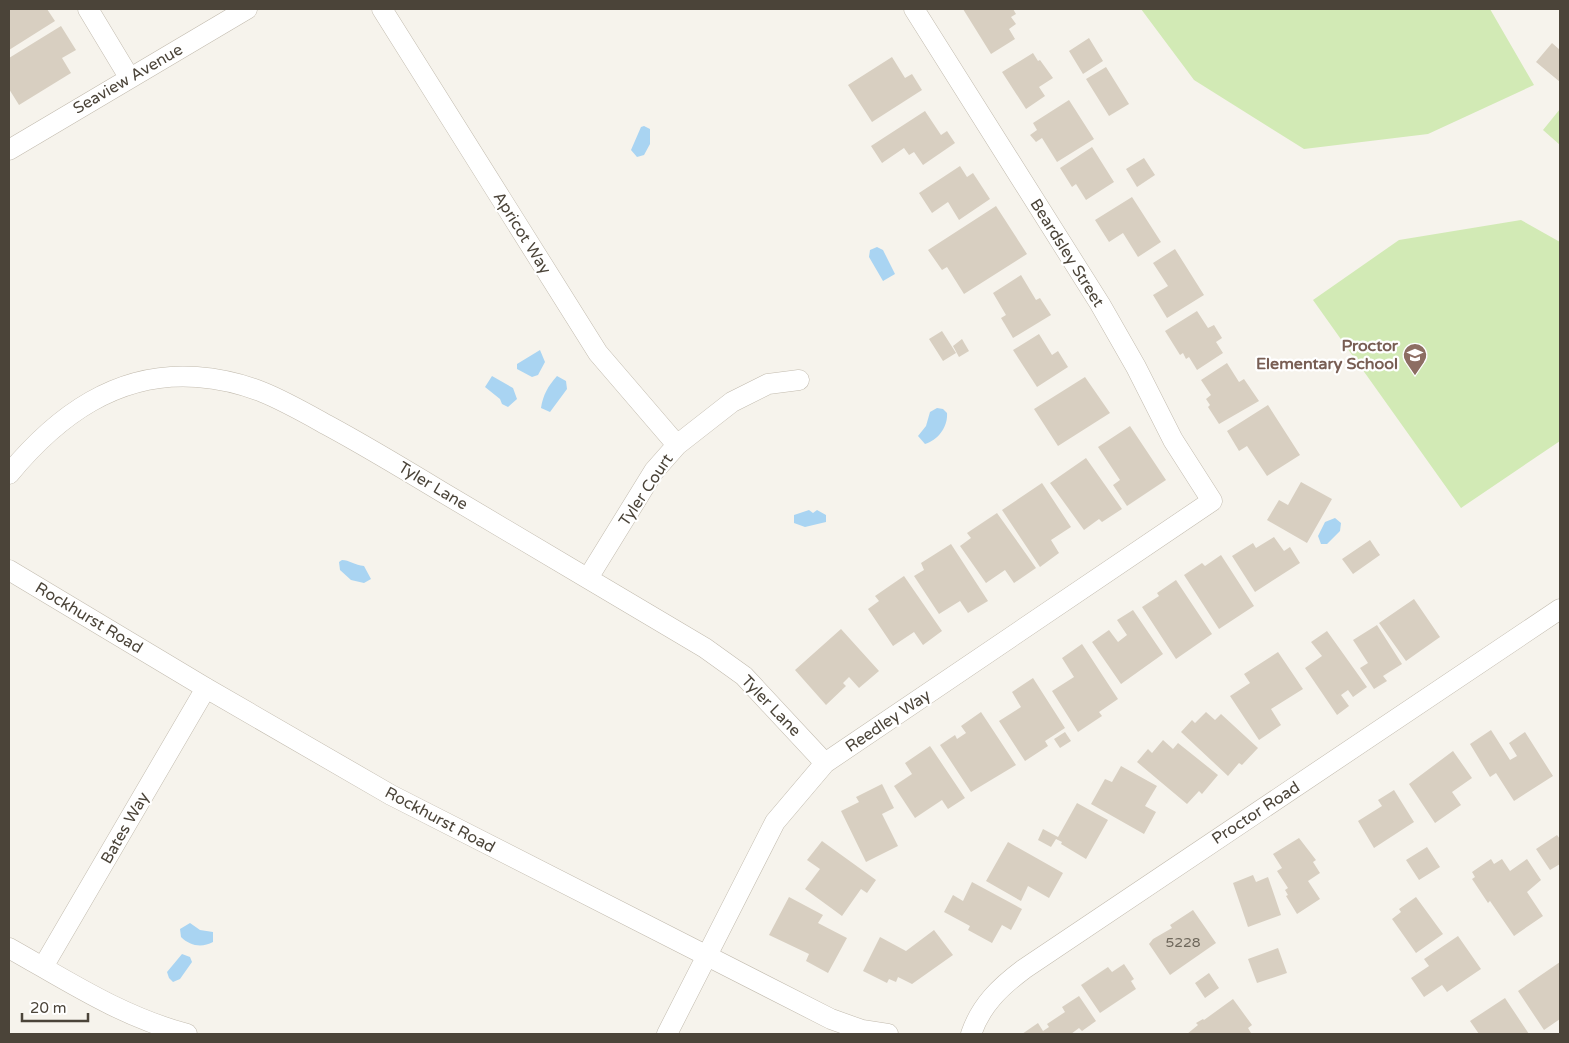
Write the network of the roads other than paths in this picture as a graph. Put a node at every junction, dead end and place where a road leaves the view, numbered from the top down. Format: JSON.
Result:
{"nodes":[{"id":1,"x":88,"y":9,"type":"edge"},
{"id":2,"x":246,"y":9,"type":"edge"},
{"id":3,"x":382,"y":9,"type":"edge"},
{"id":4,"x":914,"y":9,"type":"edge"},
{"id":5,"x":129,"y":77,"type":"junction"},
{"id":6,"x":9,"y":150,"type":"edge"},
{"id":7,"x":799,"y":380,"type":"dead end"},
{"id":8,"x":677,"y":445,"type":"junction"},
{"id":9,"x":9,"y":474,"type":"edge"},
{"id":10,"x":1212,"y":501,"type":"joint"},
{"id":11,"x":9,"y":570,"type":"edge"},
{"id":12,"x":588,"y":578,"type":"junction"},
{"id":13,"x":1560,"y":609,"type":"edge"},
{"id":14,"x":206,"y":688,"type":"junction"},
{"id":15,"x":825,"y":763,"type":"junction"},
{"id":16,"x":9,"y":948,"type":"edge"},
{"id":17,"x":707,"y":955,"type":"junction"},
{"id":18,"x":43,"y":968,"type":"junction"},
{"id":19,"x":187,"y":1034,"type":"edge"},
{"id":20,"x":667,"y":1034,"type":"edge"},
{"id":21,"x":888,"y":1034,"type":"edge"},
{"id":22,"x":971,"y":1034,"type":"edge"}],
"edges":[{"from":1,"to":5,"type":"street"},
{"from":2,"to":5,"type":"street","name":"Seaview Avenue"},
{"from":3,"to":8,"type":"street","name":"Apricot Way"},
{"from":4,"to":10,"type":"street","name":"Beardsley Street"},
{"from":5,"to":6,"type":"street","name":"Seaview Avenue"},
{"from":7,"to":8,"type":"street","name":"Tyler Court"},
{"from":8,"to":12,"type":"street","name":"Tyler Court"},
{"from":9,"to":12,"type":"street","name":"Tyler Lane"},
{"from":10,"to":15,"type":"street","name":"Reedley Way"},
{"from":11,"to":14,"type":"street","name":"Rockhurst Road"},
{"from":12,"to":15,"type":"street","name":"Tyler Lane"},
{"from":13,"to":22,"type":"street","name":"Proctor Road"},
{"from":14,"to":17,"type":"street","name":"Rockhurst Road"},
{"from":14,"to":18,"type":"street","name":"Bates Way"},
{"from":15,"to":17,"type":"street","name":"Reedley Way"},
{"from":16,"to":18,"type":"street"},
{"from":17,"to":20,"type":"street","name":"Reedley Way"},
{"from":17,"to":21,"type":"street","name":"Rockhurst Road"},
{"from":18,"to":19,"type":"street"}]}
